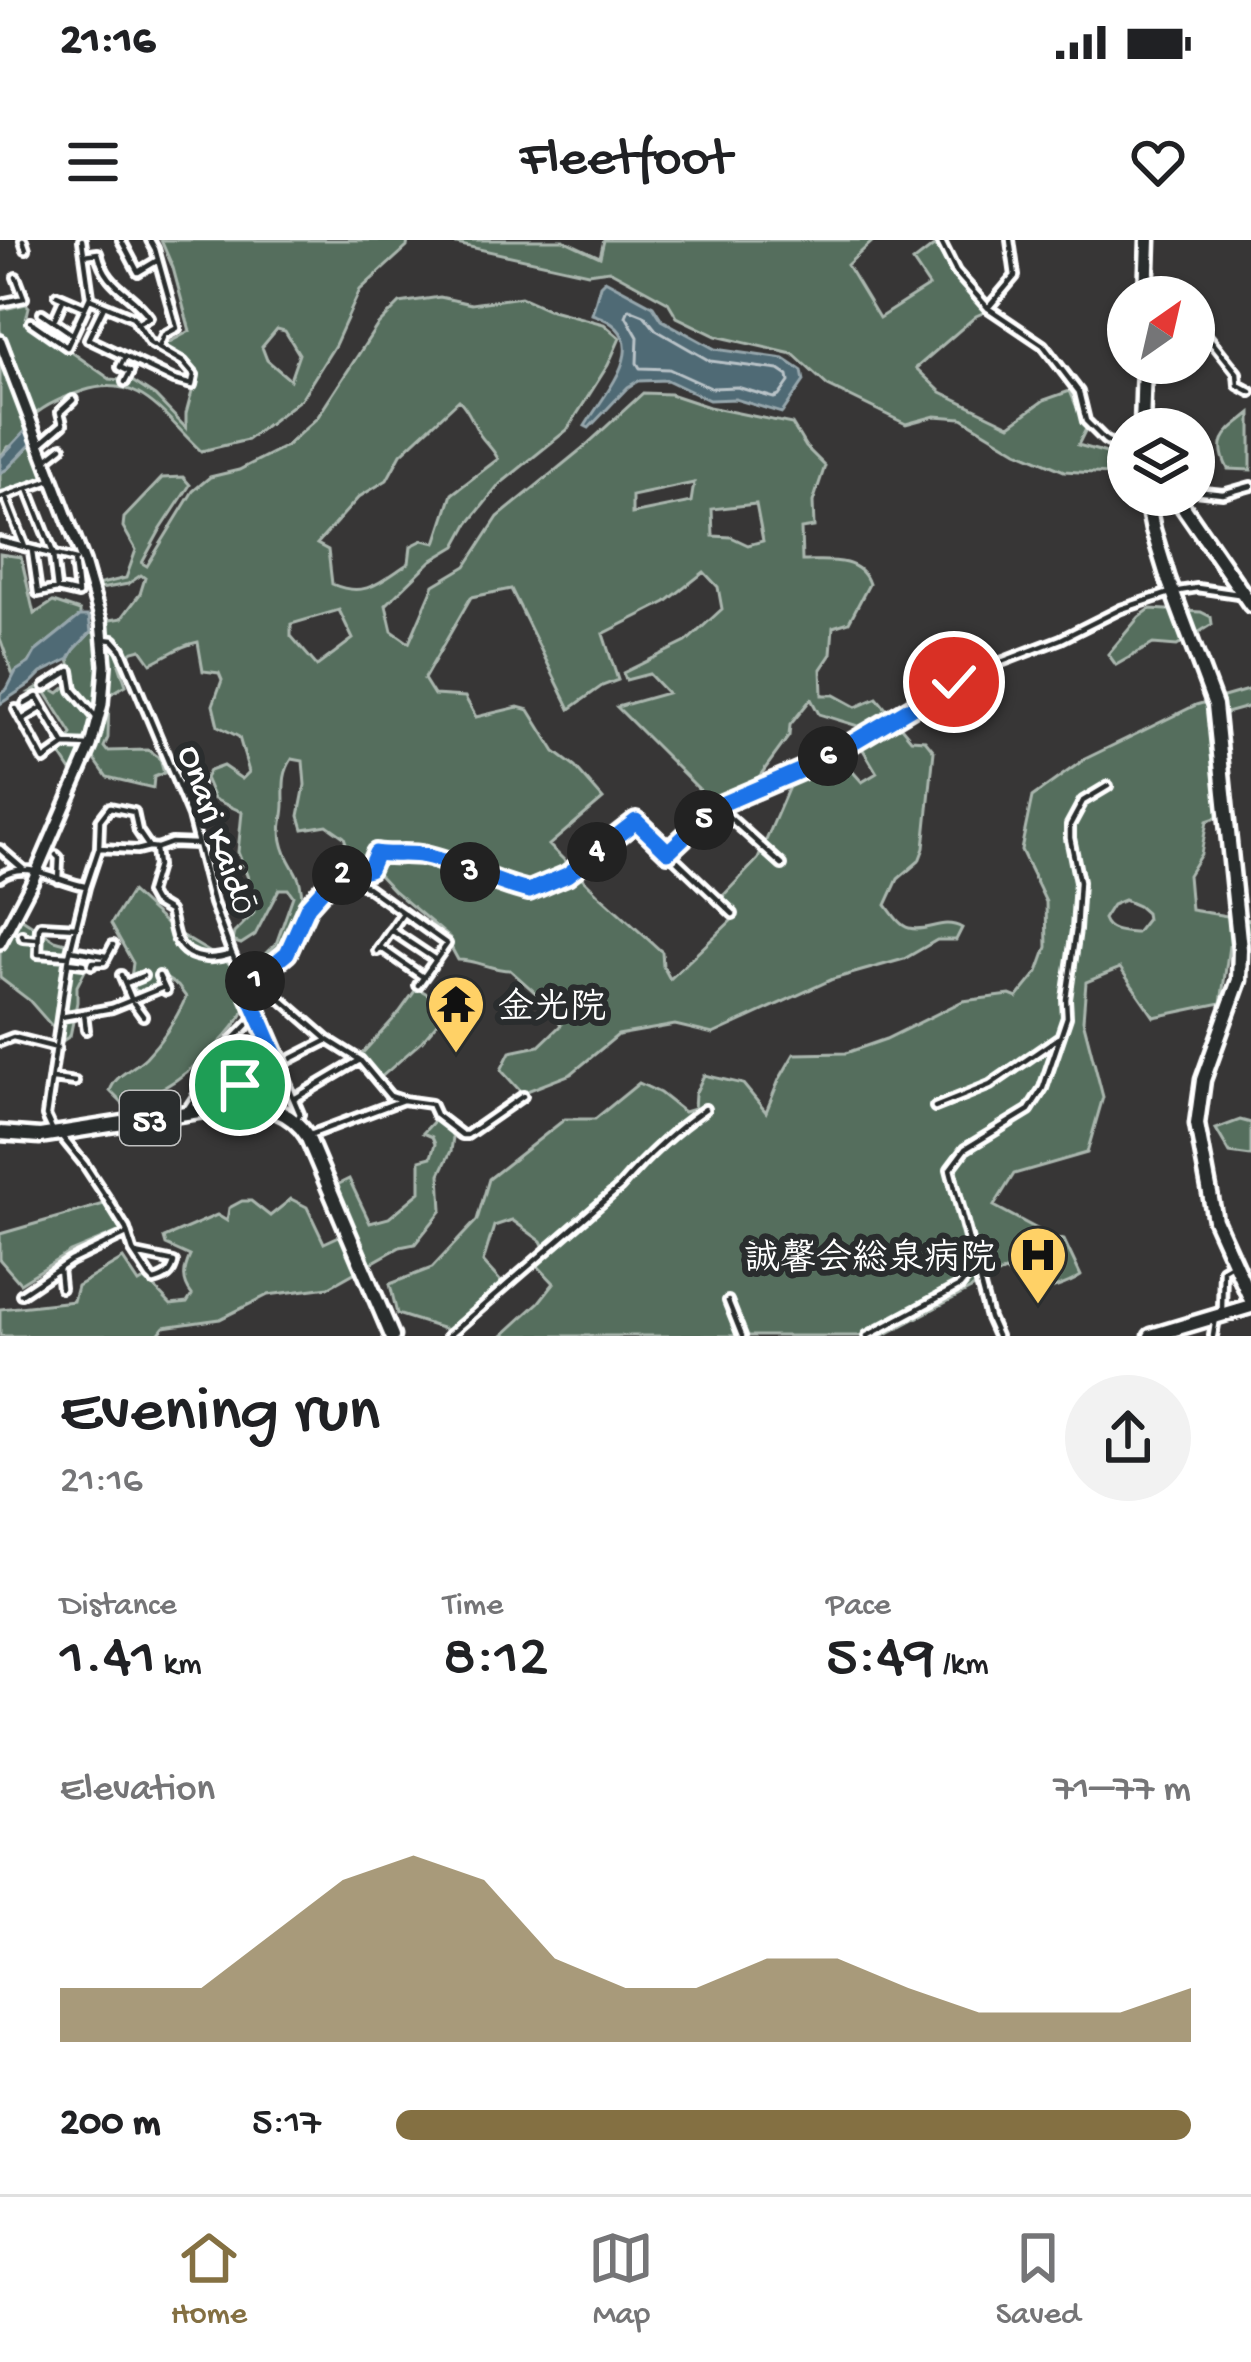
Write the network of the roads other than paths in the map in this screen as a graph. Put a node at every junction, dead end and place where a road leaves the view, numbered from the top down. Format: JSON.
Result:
{"nodes":[{"id":1,"x":23,"y":240,"type":"edge"},
{"id":2,"x":82,"y":240,"type":"edge"},
{"id":3,"x":96,"y":240,"type":"edge"},
{"id":4,"x":121,"y":240,"type":"edge"},
{"id":5,"x":150,"y":240,"type":"edge"},
{"id":6,"x":940,"y":240,"type":"edge"},
{"id":7,"x":1010,"y":240,"type":"edge"},
{"id":8,"x":1148,"y":240,"type":"edge"},
{"id":9,"x":26,"y":249,"type":"dead end"},
{"id":10,"x":98,"y":253,"type":"junction"},
{"id":11,"x":84,"y":254,"type":"junction"},
{"id":12,"x":158,"y":260,"type":"junction"},
{"id":13,"x":1147,"y":276,"type":"edge"},
{"id":14,"x":16,"y":277,"type":"dead end"},
{"id":15,"x":89,"y":299,"type":"junction"},
{"id":16,"x":0,"y":303,"type":"edge"},
{"id":17,"x":104,"y":306,"type":"junction"},
{"id":18,"x":86,"y":308,"type":"junction"},
{"id":19,"x":988,"y":308,"type":"junction"},
{"id":20,"x":42,"y":313,"type":"dead end"},
{"id":21,"x":53,"y":321,"type":"junction"},
{"id":22,"x":31,"y":322,"type":"dead end"},
{"id":23,"x":137,"y":324,"type":"junction"},
{"id":24,"x":74,"y":335,"type":"junction"},
{"id":25,"x":0,"y":340,"type":"edge"},
{"id":26,"x":1215,"y":345,"type":"edge"},
{"id":27,"x":158,"y":348,"type":"junction"},
{"id":28,"x":125,"y":357,"type":"junction"},
{"id":29,"x":125,"y":382,"type":"dead end"},
{"id":30,"x":1251,"y":392,"type":"edge"},
{"id":31,"x":74,"y":400,"type":"dead end"},
{"id":32,"x":1107,"y":441,"type":"edge"},
{"id":33,"x":40,"y":444,"type":"junction"},
{"id":34,"x":62,"y":447,"type":"dead end"},
{"id":35,"x":46,"y":460,"type":"junction"},
{"id":36,"x":53,"y":479,"type":"junction"},
{"id":37,"x":1251,"y":486,"type":"edge"},
{"id":38,"x":28,"y":489,"type":"junction"},
{"id":39,"x":1215,"y":493,"type":"edge"},
{"id":40,"x":2,"y":497,"type":"edge"},
{"id":41,"x":1150,"y":516,"type":"edge"},
{"id":42,"x":1189,"y":516,"type":"edge"},
{"id":43,"x":0,"y":541,"type":"edge"},
{"id":44,"x":29,"y":550,"type":"junction"},
{"id":45,"x":54,"y":555,"type":"junction"},
{"id":46,"x":79,"y":561,"type":"junction"},
{"id":47,"x":1170,"y":585,"type":"junction"},
{"id":48,"x":57,"y":589,"type":"junction"},
{"id":49,"x":1248,"y":600,"type":"edge"},
{"id":50,"x":105,"y":639,"type":"junction"},
{"id":51,"x":45,"y":687,"type":"dead end"},
{"id":52,"x":25,"y":704,"type":"dead end"},
{"id":53,"x":43,"y":707,"type":"junction"},
{"id":54,"x":16,"y":709,"type":"dead end"},
{"id":55,"x":100,"y":718,"type":"junction"},
{"id":56,"x":22,"y":719,"type":"junction"},
{"id":57,"x":65,"y":745,"type":"junction"},
{"id":58,"x":91,"y":746,"type":"junction"},
{"id":59,"x":1108,"y":786,"type":"dead end"},
{"id":60,"x":178,"y":787,"type":"junction"},
{"id":61,"x":717,"y":806,"type":"junction"},
{"id":62,"x":191,"y":816,"type":"junction"},
{"id":63,"x":197,"y":844,"type":"junction"},
{"id":64,"x":99,"y":848,"type":"junction"},
{"id":65,"x":152,"y":848,"type":"junction"},
{"id":66,"x":0,"y":849,"type":"edge"},
{"id":67,"x":668,"y":852,"type":"junction"},
{"id":68,"x":56,"y":855,"type":"dead end"},
{"id":69,"x":782,"y":865,"type":"dead end"},
{"id":70,"x":30,"y":871,"type":"junction"},
{"id":71,"x":349,"y":874,"type":"junction"},
{"id":72,"x":0,"y":877,"type":"edge"},
{"id":73,"x":58,"y":879,"type":"junction"},
{"id":74,"x":86,"y":886,"type":"junction"},
{"id":75,"x":404,"y":913,"type":"junction"},
{"id":76,"x":734,"y":914,"type":"dead end"},
{"id":77,"x":76,"y":927,"type":"junction"},
{"id":78,"x":392,"y":930,"type":"junction"},
{"id":79,"x":22,"y":935,"type":"dead end"},
{"id":80,"x":37,"y":939,"type":"junction"},
{"id":81,"x":0,"y":943,"type":"edge"},
{"id":82,"x":113,"y":946,"type":"dead end"},
{"id":83,"x":1245,"y":948,"type":"edge"},
{"id":84,"x":232,"y":954,"type":"junction"},
{"id":85,"x":69,"y":956,"type":"junction"},
{"id":86,"x":106,"y":956,"type":"junction"},
{"id":87,"x":436,"y":960,"type":"junction"},
{"id":88,"x":121,"y":975,"type":"dead end"},
{"id":89,"x":143,"y":976,"type":"dead end"},
{"id":90,"x":159,"y":976,"type":"dead end"},
{"id":91,"x":423,"y":977,"type":"junction"},
{"id":92,"x":124,"y":983,"type":"junction"},
{"id":93,"x":418,"y":985,"type":"dead end"},
{"id":94,"x":246,"y":987,"type":"junction"},
{"id":95,"x":132,"y":1000,"type":"junction"},
{"id":96,"x":84,"y":1013,"type":"junction"},
{"id":97,"x":258,"y":1014,"type":"junction"},
{"id":98,"x":61,"y":1016,"type":"junction"},
{"id":99,"x":143,"y":1016,"type":"dead end"},
{"id":100,"x":86,"y":1030,"type":"dead end"},
{"id":101,"x":1058,"y":1038,"type":"junction"},
{"id":102,"x":328,"y":1040,"type":"junction"},
{"id":103,"x":0,"y":1042,"type":"edge"},
{"id":104,"x":57,"y":1048,"type":"junction"},
{"id":105,"x":360,"y":1060,"type":"junction"},
{"id":106,"x":280,"y":1066,"type":"junction"},
{"id":107,"x":232,"y":1068,"type":"dead end"},
{"id":108,"x":53,"y":1079,"type":"junction"},
{"id":109,"x":74,"y":1082,"type":"dead end"},
{"id":110,"x":240,"y":1085,"type":"junction"},
{"id":111,"x":523,"y":1096,"type":"dead end"},
{"id":112,"x":294,"y":1099,"type":"junction"},
{"id":113,"x":403,"y":1100,"type":"junction"},
{"id":114,"x":418,"y":1103,"type":"junction"},
{"id":115,"x":249,"y":1104,"type":"junction"},
{"id":116,"x":392,"y":1107,"type":"junction"},
{"id":117,"x":935,"y":1108,"type":"dead end"},
{"id":118,"x":705,"y":1109,"type":"dead end"},
{"id":119,"x":186,"y":1112,"type":"junction"},
{"id":120,"x":296,"y":1121,"type":"junction"},
{"id":121,"x":0,"y":1133,"type":"edge"},
{"id":122,"x":58,"y":1133,"type":"junction"},
{"id":123,"x":308,"y":1136,"type":"junction"},
{"id":124,"x":127,"y":1234,"type":"junction"},
{"id":125,"x":136,"y":1253,"type":"junction"},
{"id":126,"x":1233,"y":1263,"type":"junction"},
{"id":127,"x":976,"y":1265,"type":"junction"},
{"id":128,"x":59,"y":1269,"type":"junction"},
{"id":129,"x":61,"y":1288,"type":"dead end"},
{"id":130,"x":21,"y":1294,"type":"dead end"},
{"id":131,"x":728,"y":1301,"type":"dead end"},
{"id":132,"x":1251,"y":1303,"type":"edge"},
{"id":133,"x":1219,"y":1317,"type":"junction"},
{"id":134,"x":392,"y":1336,"type":"edge"},
{"id":135,"x":448,"y":1336,"type":"edge"},
{"id":136,"x":742,"y":1336,"type":"edge"},
{"id":137,"x":867,"y":1336,"type":"edge"},
{"id":138,"x":997,"y":1336,"type":"edge"},
{"id":139,"x":1151,"y":1336,"type":"edge"},
{"id":140,"x":1213,"y":1336,"type":"edge"}],
"edges":[{"from":1,"to":9,"type":"street"},
{"from":2,"to":11,"type":"street"},
{"from":3,"to":10,"type":"street"},
{"from":4,"to":12,"type":"street"},
{"from":5,"to":12,"type":"street"},
{"from":6,"to":19,"type":"street"},
{"from":7,"to":19,"type":"street"},
{"from":8,"to":13,"type":"main road"},
{"from":10,"to":11,"type":"street"},
{"from":10,"to":23,"type":"street"},
{"from":11,"to":15,"type":"street"},
{"from":12,"to":27,"type":"street"},
{"from":14,"to":16,"type":"street"},
{"from":15,"to":17,"type":"street"},
{"from":15,"to":18,"type":"street"},
{"from":17,"to":23,"type":"street"},
{"from":17,"to":28,"type":"street"},
{"from":18,"to":21,"type":"street"},
{"from":18,"to":24,"type":"street"},
{"from":19,"to":32,"type":"street"},
{"from":20,"to":21,"type":"street"},
{"from":21,"to":24,"type":"street"},
{"from":22,"to":24,"type":"street"},
{"from":23,"to":27,"type":"street"},
{"from":25,"to":33,"type":"street","name":"Onari Kaidō"},
{"from":26,"to":30,"type":"street"},
{"from":27,"to":28,"type":"street"},
{"from":28,"to":29,"type":"street"},
{"from":31,"to":33,"type":"street"},
{"from":33,"to":35,"type":"street","name":"Onari Kaidō"},
{"from":34,"to":35,"type":"street"},
{"from":35,"to":36,"type":"street","name":"Onari Kaidō"},
{"from":36,"to":38,"type":"street"},
{"from":36,"to":46,"type":"street","name":"Onari Kaidō"},
{"from":37,"to":39,"type":"street"},
{"from":38,"to":40,"type":"street"},
{"from":38,"to":45,"type":"street"},
{"from":40,"to":44,"type":"street"},
{"from":41,"to":47,"type":"main road"},
{"from":42,"to":49,"type":"main road"},
{"from":43,"to":44,"type":"street"},
{"from":44,"to":45,"type":"street"},
{"from":44,"to":48,"type":"street"},
{"from":45,"to":46,"type":"street"},
{"from":45,"to":48,"type":"street"},
{"from":46,"to":48,"type":"street"},
{"from":46,"to":50,"type":"street","name":"Onari Kaidō"},
{"from":47,"to":49,"type":"street"},
{"from":47,"to":61,"type":"street"},
{"from":47,"to":83,"type":"main road"},
{"from":50,"to":55,"type":"street"},
{"from":50,"to":60,"type":"street","name":"Onari Kaidō"},
{"from":51,"to":55,"type":"street"},
{"from":52,"to":53,"type":"street"},
{"from":53,"to":56,"type":"street"},
{"from":53,"to":57,"type":"street"},
{"from":54,"to":56,"type":"street"},
{"from":55,"to":58,"type":"street"},
{"from":56,"to":57,"type":"street"},
{"from":57,"to":58,"type":"street"},
{"from":58,"to":70,"type":"street"},
{"from":59,"to":101,"type":"street"},
{"from":60,"to":62,"type":"street","name":"Onari Kaidō"},
{"from":60,"to":62,"type":"street"},
{"from":61,"to":67,"type":"street"},
{"from":61,"to":69,"type":"street"},
{"from":62,"to":63,"type":"street","name":"Onari Kaidō"},
{"from":63,"to":65,"type":"street"},
{"from":63,"to":84,"type":"street","name":"Onari Kaidō"},
{"from":64,"to":65,"type":"street"},
{"from":64,"to":65,"type":"street"},
{"from":64,"to":74,"type":"street"},
{"from":65,"to":84,"type":"street"},
{"from":66,"to":70,"type":"street"},
{"from":67,"to":71,"type":"street"},
{"from":67,"to":76,"type":"street"},
{"from":68,"to":73,"type":"street"},
{"from":70,"to":72,"type":"street"},
{"from":70,"to":73,"type":"street"},
{"from":70,"to":81,"type":"street"},
{"from":71,"to":75,"type":"street"},
{"from":71,"to":94,"type":"street"},
{"from":73,"to":74,"type":"street"},
{"from":74,"to":77,"type":"street"},
{"from":75,"to":78,"type":"street"},
{"from":75,"to":87,"type":"street"},
{"from":77,"to":80,"type":"street"},
{"from":77,"to":85,"type":"street"},
{"from":78,"to":87,"type":"street"},
{"from":78,"to":91,"type":"street"},
{"from":79,"to":80,"type":"street"},
{"from":80,"to":85,"type":"street"},
{"from":82,"to":86,"type":"street"},
{"from":83,"to":126,"type":"main road"},
{"from":84,"to":94,"type":"street","name":"Onari Kaidō"},
{"from":85,"to":86,"type":"street"},
{"from":85,"to":86,"type":"street"},
{"from":85,"to":98,"type":"street"},
{"from":87,"to":91,"type":"street"},
{"from":88,"to":92,"type":"street"},
{"from":89,"to":92,"type":"street"},
{"from":90,"to":95,"type":"street"},
{"from":91,"to":93,"type":"street"},
{"from":92,"to":95,"type":"street"},
{"from":94,"to":97,"type":"street","name":"Onari Kaidō"},
{"from":94,"to":102,"type":"street"},
{"from":95,"to":96,"type":"street"},
{"from":95,"to":99,"type":"street"},
{"from":96,"to":98,"type":"street"},
{"from":96,"to":100,"type":"street"},
{"from":97,"to":106,"type":"street","name":"Onari Kaidō"},
{"from":97,"to":119,"type":"street"},
{"from":98,"to":104,"type":"street"},
{"from":101,"to":117,"type":"street"},
{"from":101,"to":127,"type":"street"},
{"from":102,"to":105,"type":"street"},
{"from":102,"to":106,"type":"street"},
{"from":103,"to":104,"type":"street"},
{"from":104,"to":108,"type":"street"},
{"from":105,"to":112,"type":"street"},
{"from":105,"to":113,"type":"street"},
{"from":106,"to":110,"type":"street"},
{"from":106,"to":112,"type":"street","name":"Onari Kaidō"},
{"from":107,"to":110,"type":"street"},
{"from":108,"to":109,"type":"street"},
{"from":108,"to":122,"type":"street"},
{"from":110,"to":115,"type":"street"},
{"from":111,"to":114,"type":"street"},
{"from":112,"to":120,"type":"street","name":"Onari Kaidō"},
{"from":113,"to":114,"type":"street"},
{"from":113,"to":116,"type":"street"},
{"from":114,"to":116,"type":"street"},
{"from":115,"to":119,"type":"main road","number":"53"},
{"from":115,"to":120,"type":"main road","number":"53"},
{"from":116,"to":123,"type":"street"},
{"from":118,"to":135,"type":"street"},
{"from":119,"to":122,"type":"main road","number":"53"},
{"from":120,"to":123,"type":"main road"},
{"from":121,"to":122,"type":"main road","number":"53"},
{"from":122,"to":124,"type":"street"},
{"from":123,"to":134,"type":"main road"},
{"from":124,"to":125,"type":"street"},
{"from":124,"to":128,"type":"street"},
{"from":125,"to":125,"type":"street"},
{"from":126,"to":132,"type":"main road"},
{"from":126,"to":133,"type":"street"},
{"from":127,"to":137,"type":"street"},
{"from":127,"to":138,"type":"street"},
{"from":128,"to":129,"type":"street"},
{"from":128,"to":130,"type":"street"},
{"from":131,"to":136,"type":"street"},
{"from":132,"to":133,"type":"main road"},
{"from":133,"to":139,"type":"main road"},
{"from":133,"to":140,"type":"street"}]}
